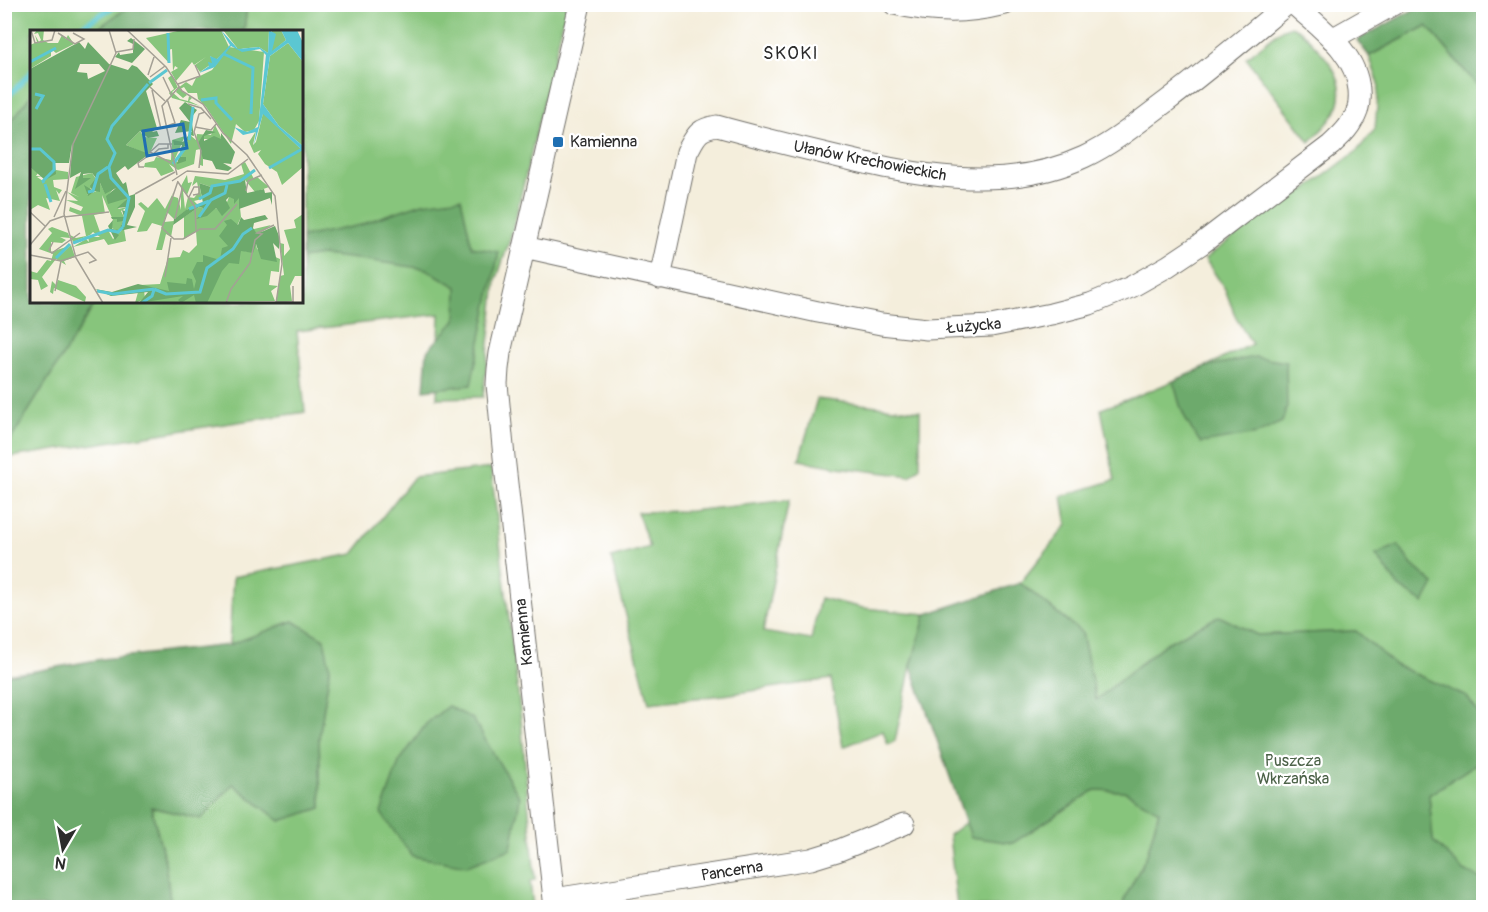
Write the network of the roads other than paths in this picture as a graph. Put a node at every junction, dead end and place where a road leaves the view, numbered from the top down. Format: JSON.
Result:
{"nodes":[{"id":1,"x":580,"y":4,"type":"edge"},
{"id":2,"x":894,"y":4,"type":"edge"},
{"id":3,"x":1005,"y":4,"type":"edge"},
{"id":4,"x":1287,"y":4,"type":"edge"},
{"id":5,"x":1294,"y":4,"type":"edge"},
{"id":6,"x":1394,"y":4,"type":"edge"},
{"id":7,"x":1332,"y":39,"type":"junction"},
{"id":8,"x":524,"y":247,"type":"junction"},
{"id":9,"x":660,"y":278,"type":"junction"},
{"id":10,"x":904,"y":824,"type":"dead end"},
{"id":11,"x":555,"y":903,"type":"edge"}],
"edges":[{"from":1,"to":8,"type":"street","name":"Kamienna"},
{"from":2,"to":3,"type":"street"},
{"from":4,"to":9,"type":"street","name":"Ułanów Krechowieckich"},
{"from":5,"to":7,"type":"street"},
{"from":6,"to":7,"type":"street"},
{"from":7,"to":9,"type":"street","name":"Łużycka"},
{"from":8,"to":9,"type":"street","name":"Łużycka"},
{"from":8,"to":11,"type":"street","name":"Kamienna"},
{"from":10,"to":11,"type":"street","name":"Pancerna"}]}
